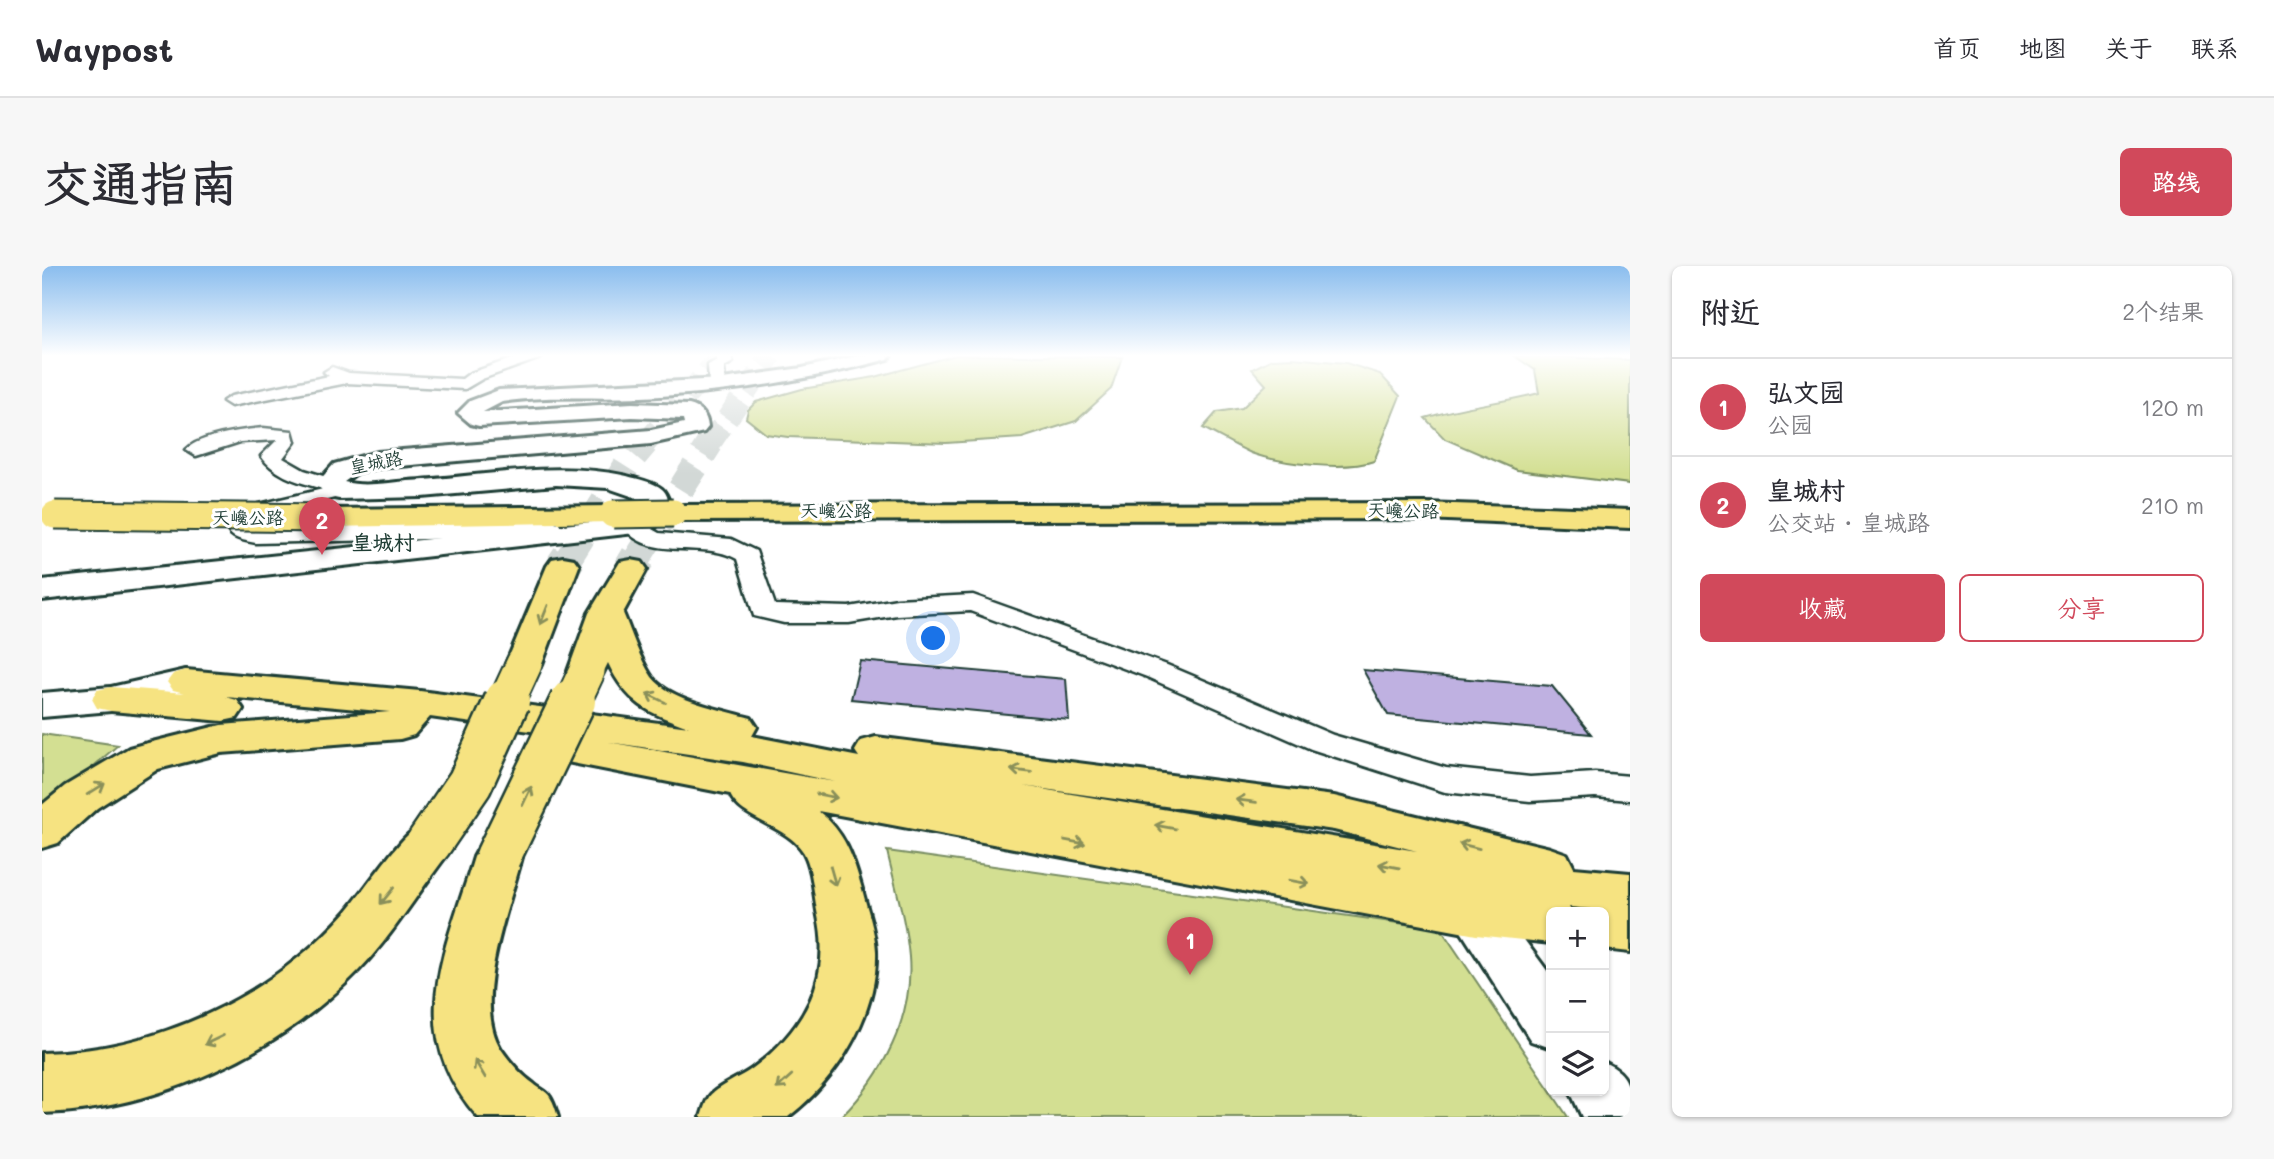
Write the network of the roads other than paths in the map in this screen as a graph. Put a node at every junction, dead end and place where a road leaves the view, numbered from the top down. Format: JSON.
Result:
{"nodes":[{"id":1,"x":259,"y":395,"type":"edge"},
{"id":2,"x":471,"y":395,"type":"junction"},
{"id":3,"x":475,"y":395,"type":"edge"},
{"id":4,"x":483,"y":395,"type":"edge"},
{"id":5,"x":231,"y":401,"type":"dead end"},
{"id":6,"x":196,"y":450,"type":"dead end"},
{"id":7,"x":332,"y":501,"type":"junction"},
{"id":8,"x":50,"y":513,"type":"edge"},
{"id":9,"x":621,"y":516,"type":"junction"},
{"id":10,"x":1630,"y":516,"type":"edge"},
{"id":11,"x":572,"y":533,"type":"junction"},
{"id":12,"x":563,"y":566,"type":"tunnel mouth"},
{"id":13,"x":631,"y":569,"type":"tunnel mouth"},
{"id":14,"x":42,"y":590,"type":"edge"},
{"id":15,"x":606,"y":613,"type":"junction"},
{"id":16,"x":186,"y":682,"type":"joint"},
{"id":17,"x":111,"y":699,"type":"junction"},
{"id":18,"x":42,"y":705,"type":"edge"},
{"id":19,"x":410,"y":715,"type":"junction"},
{"id":20,"x":712,"y":775,"type":"junction"},
{"id":21,"x":1630,"y":788,"type":"edge"},
{"id":22,"x":42,"y":831,"type":"edge"},
{"id":23,"x":1630,"y":891,"type":"edge"},
{"id":24,"x":1466,"y":896,"type":"junction"},
{"id":25,"x":1546,"y":920,"type":"edge"},
{"id":26,"x":1609,"y":928,"type":"edge"},
{"id":27,"x":1630,"y":930,"type":"edge"},
{"id":28,"x":1546,"y":1015,"type":"edge"},
{"id":29,"x":42,"y":1083,"type":"edge"},
{"id":30,"x":1605,"y":1096,"type":"edge"},
{"id":31,"x":527,"y":1117,"type":"edge"},
{"id":32,"x":732,"y":1117,"type":"edge"},
{"id":33,"x":1620,"y":1117,"type":"edge"}],
"edges":[{"from":1,"to":5,"type":"street"},
{"from":2,"to":3,"type":"street"},
{"from":2,"to":4,"type":"street"},
{"from":2,"to":7,"type":"street","name":"皇城路"},
{"from":6,"to":7,"type":"street"},
{"from":7,"to":8,"type":"main road","name":"天巉公路","bridge":true},
{"from":7,"to":9,"type":"main road","name":"天巉公路"},
{"from":7,"to":9,"type":"street","name":"皇城路"},
{"from":7,"to":11,"type":"street"},
{"from":9,"to":10,"type":"main road","name":"天巉公路","bridge":true},
{"from":9,"to":11,"type":"street"},
{"from":9,"to":21,"type":"street"},
{"from":11,"to":14,"type":"street"},
{"from":12,"to":29,"type":"main road","one_way":true,"bridge":true},
{"from":13,"to":15,"type":"main road"},
{"from":23,"to":15,"type":"main road","one_way":true},
{"from":31,"to":15,"type":"main road","one_way":true,"bridge":true},
{"from":16,"to":17,"type":"street"},
{"from":16,"to":19,"type":"main road"},
{"from":17,"to":18,"type":"street"},
{"from":17,"to":19,"type":"main road"},
{"from":19,"to":20,"type":"main road"},
{"from":22,"to":19,"type":"main road","one_way":true},
{"from":24,"to":19,"type":"main road","one_way":true},
{"from":20,"to":24,"type":"main road","one_way":true},
{"from":20,"to":32,"type":"main road","one_way":true},
{"from":23,"to":24,"type":"main road"},
{"from":24,"to":25,"type":"main road"},
{"from":24,"to":28,"type":"street"},
{"from":26,"to":27,"type":"main road"},
{"from":30,"to":33,"type":"street"}]}
